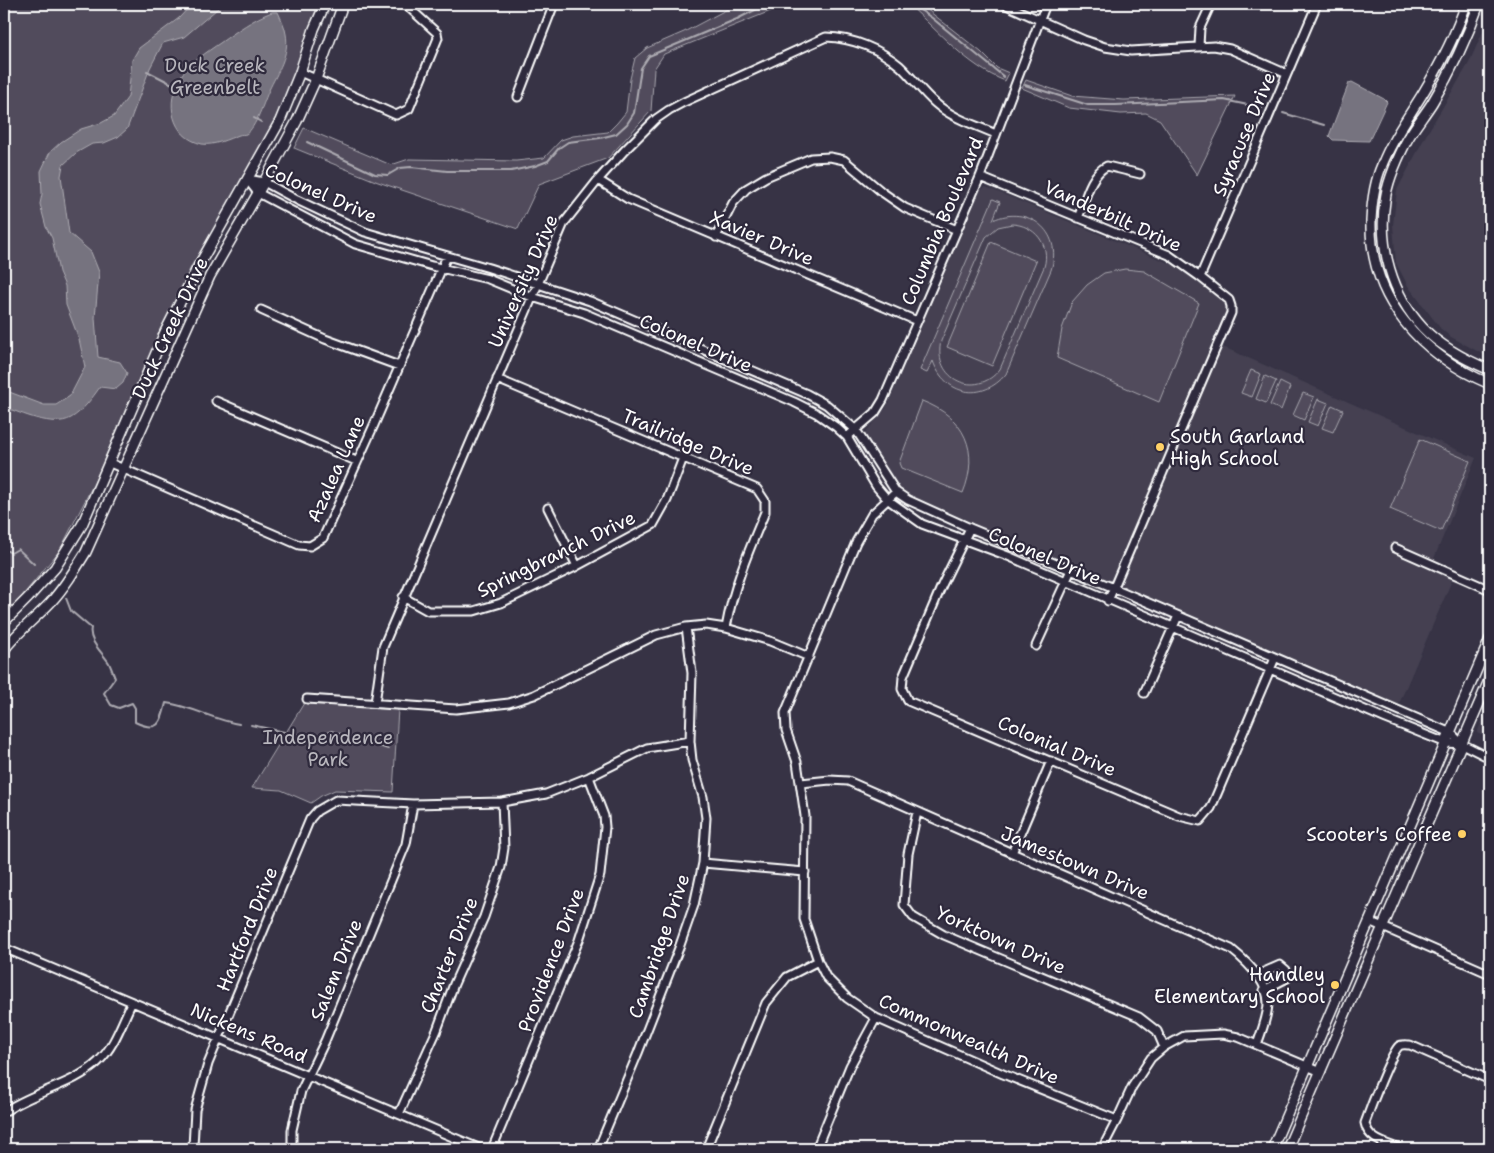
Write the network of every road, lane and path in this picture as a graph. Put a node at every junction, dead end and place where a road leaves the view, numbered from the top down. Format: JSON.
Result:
{"nodes":[{"id":1,"x":325,"y":4,"type":"edge"},
{"id":2,"x":343,"y":4,"type":"edge"},
{"id":3,"x":405,"y":4,"type":"edge"},
{"id":4,"x":554,"y":4,"type":"edge"},
{"id":5,"x":1004,"y":4,"type":"edge"},
{"id":6,"x":1046,"y":4,"type":"edge"},
{"id":7,"x":1211,"y":4,"type":"edge"},
{"id":8,"x":1317,"y":4,"type":"edge"},
{"id":9,"x":1466,"y":4,"type":"edge"},
{"id":10,"x":1479,"y":4,"type":"edge"},
{"id":11,"x":1038,"y":20,"type":"junction"},
{"id":12,"x":1199,"y":46,"type":"junction"},
{"id":13,"x":300,"y":72,"type":"junction"},
{"id":14,"x":1286,"y":74,"type":"junction"},
{"id":15,"x":316,"y":79,"type":"junction"},
{"id":16,"x":518,"y":97,"type":"dead end"},
{"id":17,"x":996,"y":134,"type":"junction"},
{"id":18,"x":1140,"y":174,"type":"dead end"},
{"id":19,"x":980,"y":177,"type":"junction"},
{"id":20,"x":247,"y":179,"type":"junction"},
{"id":21,"x":598,"y":180,"type":"junction"},
{"id":22,"x":264,"y":182,"type":"junction"},
{"id":23,"x":258,"y":193,"type":"junction"},
{"id":24,"x":1078,"y":218,"type":"junction"},
{"id":25,"x":957,"y":230,"type":"junction"},
{"id":26,"x":716,"y":237,"type":"junction"},
{"id":27,"x":447,"y":256,"type":"junction"},
{"id":28,"x":442,"y":268,"type":"junction"},
{"id":29,"x":1200,"y":276,"type":"junction"},
{"id":30,"x":537,"y":284,"type":"junction"},
{"id":31,"x":532,"y":297,"type":"junction"},
{"id":32,"x":261,"y":310,"type":"dead end"},
{"id":33,"x":917,"y":321,"type":"junction"},
{"id":34,"x":399,"y":366,"type":"junction"},
{"id":35,"x":1490,"y":370,"type":"edge"},
{"id":36,"x":498,"y":379,"type":"junction"},
{"id":37,"x":1490,"y":384,"type":"edge"},
{"id":38,"x":216,"y":401,"type":"dead end"},
{"id":39,"x":856,"y":430,"type":"junction"},
{"id":40,"x":846,"y":437,"type":"junction"},
{"id":41,"x":683,"y":458,"type":"junction"},
{"id":42,"x":356,"y":461,"type":"junction"},
{"id":43,"x":110,"y":463,"type":"junction"},
{"id":44,"x":124,"y":470,"type":"junction"},
{"id":45,"x":896,"y":492,"type":"junction"},
{"id":46,"x":887,"y":499,"type":"junction"},
{"id":47,"x":548,"y":508,"type":"dead end"},
{"id":48,"x":970,"y":528,"type":"junction"},
{"id":49,"x":964,"y":541,"type":"junction"},
{"id":50,"x":1396,"y":548,"type":"dead end"},
{"id":51,"x":577,"y":566,"type":"junction"},
{"id":52,"x":1071,"y":570,"type":"junction"},
{"id":53,"x":1066,"y":582,"type":"junction"},
{"id":54,"x":1114,"y":588,"type":"junction"},
{"id":55,"x":1490,"y":590,"type":"edge"},
{"id":56,"x":403,"y":597,"type":"junction"},
{"id":57,"x":1108,"y":601,"type":"junction"},
{"id":58,"x":1178,"y":616,"type":"junction"},
{"id":59,"x":4,"y":622,"type":"edge"},
{"id":60,"x":686,"y":627,"type":"junction"},
{"id":61,"x":726,"y":628,"type":"junction"},
{"id":62,"x":1172,"y":628,"type":"junction"},
{"id":63,"x":1490,"y":639,"type":"edge"},
{"id":64,"x":1036,"y":646,"type":"dead end"},
{"id":65,"x":4,"y":650,"type":"edge"},
{"id":66,"x":808,"y":657,"type":"junction"},
{"id":67,"x":1487,"y":657,"type":"edge"},
{"id":68,"x":1275,"y":658,"type":"junction"},
{"id":69,"x":1271,"y":669,"type":"junction"},
{"id":70,"x":1490,"y":678,"type":"edge"},
{"id":71,"x":1144,"y":693,"type":"dead end"},
{"id":72,"x":307,"y":699,"type":"dead end"},
{"id":73,"x":375,"y":703,"type":"junction"},
{"id":74,"x":1451,"y":733,"type":"junction"},
{"id":75,"x":690,"y":741,"type":"junction"},
{"id":76,"x":1446,"y":743,"type":"junction"},
{"id":77,"x":1462,"y":744,"type":"junction"},
{"id":78,"x":1490,"y":758,"type":"edge"},
{"id":79,"x":1051,"y":761,"type":"junction"},
{"id":80,"x":589,"y":777,"type":"junction"},
{"id":81,"x":801,"y":783,"type":"junction"},
{"id":82,"x":502,"y":802,"type":"junction"},
{"id":83,"x":413,"y":804,"type":"junction"},
{"id":84,"x":917,"y":812,"type":"junction"},
{"id":85,"x":1410,"y":828,"type":"junction"},
{"id":86,"x":1423,"y":834,"type":"junction"},
{"id":87,"x":1012,"y":853,"type":"junction"},
{"id":88,"x":703,"y":863,"type":"junction"},
{"id":89,"x":805,"y":872,"type":"junction"},
{"id":90,"x":1369,"y":921,"type":"junction"},
{"id":91,"x":1383,"y":927,"type":"junction"},
{"id":92,"x":4,"y":948,"type":"edge"},
{"id":93,"x":818,"y":961,"type":"junction"},
{"id":94,"x":1257,"y":974,"type":"junction"},
{"id":95,"x":1490,"y":974,"type":"edge"},
{"id":96,"x":1264,"y":990,"type":"junction"},
{"id":97,"x":132,"y":1002,"type":"junction"},
{"id":98,"x":876,"y":1018,"type":"junction"},
{"id":99,"x":220,"y":1038,"type":"junction"},
{"id":100,"x":1257,"y":1045,"type":"junction"},
{"id":101,"x":1164,"y":1047,"type":"junction"},
{"id":102,"x":1307,"y":1067,"type":"junction"},
{"id":103,"x":1321,"y":1072,"type":"junction"},
{"id":104,"x":309,"y":1076,"type":"junction"},
{"id":105,"x":1490,"y":1080,"type":"edge"},
{"id":106,"x":4,"y":1112,"type":"edge"},
{"id":107,"x":399,"y":1114,"type":"junction"},
{"id":108,"x":1117,"y":1120,"type":"junction"},
{"id":109,"x":191,"y":1149,"type":"edge"},
{"id":110,"x":292,"y":1149,"type":"edge"},
{"id":111,"x":481,"y":1149,"type":"edge"},
{"id":112,"x":492,"y":1149,"type":"edge"},
{"id":113,"x":598,"y":1149,"type":"edge"},
{"id":114,"x":706,"y":1149,"type":"edge"},
{"id":115,"x":816,"y":1149,"type":"edge"},
{"id":116,"x":1102,"y":1149,"type":"edge"},
{"id":117,"x":1272,"y":1149,"type":"edge"},
{"id":118,"x":1287,"y":1149,"type":"edge"},
{"id":119,"x":1400,"y":1149,"type":"edge"}],
"edges":[{"from":1,"to":13,"type":"main road","name":"Duck Creek Drive"},
{"from":2,"to":15,"type":"main road","name":"Duck Creek Drive"},
{"from":3,"to":15,"type":"street"},
{"from":4,"to":16,"type":"street"},
{"from":5,"to":11,"type":"street"},
{"from":6,"to":11,"type":"street","name":"Columbia Boulevard"},
{"from":7,"to":12,"type":"street"},
{"from":8,"to":14,"type":"street","name":"Syracuse Drive"},
{"from":9,"to":37,"type":"main road"},
{"from":10,"to":35,"type":"main road"},
{"from":11,"to":12,"type":"street"},
{"from":11,"to":17,"type":"street","name":"Columbia Boulevard"},
{"from":12,"to":14,"type":"street"},
{"from":13,"to":15,"type":"street"},
{"from":13,"to":20,"type":"main road","name":"Duck Creek Drive"},
{"from":14,"to":29,"type":"street","name":"Syracuse Drive"},
{"from":15,"to":22,"type":"main road","name":"Duck Creek Drive"},
{"from":17,"to":19,"type":"street","name":"Columbia Boulevard"},
{"from":17,"to":21,"type":"street","name":"University Drive"},
{"from":18,"to":24,"type":"street"},
{"from":19,"to":24,"type":"street","name":"Vanderbilt Drive"},
{"from":19,"to":25,"type":"street","name":"Columbia Boulevard"},
{"from":20,"to":22,"type":"street","name":"Colonel Drive"},
{"from":20,"to":23,"type":"street","name":"Colonel Drive"},
{"from":20,"to":43,"type":"main road","name":"Duck Creek Drive"},
{"from":21,"to":26,"type":"street","name":"Xavier Drive"},
{"from":21,"to":30,"type":"street","name":"University Drive"},
{"from":22,"to":23,"type":"main road","name":"Duck Creek Drive"},
{"from":22,"to":27,"type":"street","name":"Colonel Drive"},
{"from":23,"to":28,"type":"street","name":"Colonel Drive"},
{"from":23,"to":44,"type":"main road","name":"Duck Creek Drive"},
{"from":24,"to":29,"type":"street","name":"Vanderbilt Drive"},
{"from":25,"to":26,"type":"street"},
{"from":25,"to":33,"type":"street","name":"Columbia Boulevard"},
{"from":26,"to":33,"type":"street","name":"Xavier Drive"},
{"from":27,"to":28,"type":"street","name":"Azalea Lane"},
{"from":27,"to":30,"type":"street","name":"Colonel Drive"},
{"from":28,"to":31,"type":"street","name":"Colonel Drive"},
{"from":28,"to":34,"type":"street","name":"Azalea Lane"},
{"from":29,"to":54,"type":"street","name":"Vanderbilt Drive"},
{"from":30,"to":31,"type":"street","name":"University Drive"},
{"from":30,"to":39,"type":"street","name":"Colonel Drive"},
{"from":31,"to":36,"type":"street","name":"University Drive"},
{"from":31,"to":40,"type":"street","name":"Colonel Drive"},
{"from":32,"to":34,"type":"street"},
{"from":33,"to":39,"type":"street","name":"Columbia Boulevard"},
{"from":34,"to":42,"type":"street","name":"Azalea Lane"},
{"from":36,"to":41,"type":"street","name":"Trailridge Drive"},
{"from":36,"to":56,"type":"street","name":"University Drive"},
{"from":38,"to":42,"type":"street"},
{"from":39,"to":40,"type":"street","name":"Columbia Boulevard"},
{"from":39,"to":45,"type":"street","name":"Colonel Drive"},
{"from":40,"to":46,"type":"street","name":"Colonel Drive"},
{"from":41,"to":51,"type":"street","name":"Springbranch Drive"},
{"from":41,"to":61,"type":"street","name":"Trailridge Drive"},
{"from":42,"to":44,"type":"street","name":"Azalea Lane"},
{"from":43,"to":44,"type":"street","name":"Azalea Lane"},
{"from":43,"to":59,"type":"main road","name":"Duck Creek Drive"},
{"from":44,"to":65,"type":"main road","name":"Duck Creek Drive"},
{"from":45,"to":46,"type":"street","name":"Commonwealth Drive"},
{"from":45,"to":48,"type":"street","name":"Colonel Drive"},
{"from":46,"to":49,"type":"street","name":"Colonel Drive"},
{"from":46,"to":66,"type":"street","name":"Commonwealth Drive"},
{"from":47,"to":51,"type":"street"},
{"from":48,"to":49,"type":"street","name":"Colonial Drive"},
{"from":48,"to":52,"type":"street","name":"Colonel Drive"},
{"from":49,"to":53,"type":"street","name":"Colonel Drive"},
{"from":49,"to":79,"type":"street","name":"Colonial Drive"},
{"from":50,"to":55,"type":"street"},
{"from":51,"to":56,"type":"street","name":"Springbranch Drive"},
{"from":52,"to":53,"type":"street"},
{"from":52,"to":54,"type":"street","name":"Colonel Drive"},
{"from":53,"to":57,"type":"street","name":"Colonel Drive"},
{"from":53,"to":64,"type":"street"},
{"from":54,"to":57,"type":"street","name":"Vanderbilt Drive"},
{"from":54,"to":58,"type":"street","name":"Colonel Drive"},
{"from":56,"to":73,"type":"street","name":"University Drive"},
{"from":57,"to":62,"type":"street","name":"Colonel Drive"},
{"from":58,"to":62,"type":"street"},
{"from":58,"to":68,"type":"street","name":"Colonel Drive"},
{"from":60,"to":61,"type":"street"},
{"from":60,"to":73,"type":"street"},
{"from":60,"to":75,"type":"street","name":"Cambridge Drive"},
{"from":61,"to":66,"type":"street"},
{"from":62,"to":69,"type":"street","name":"Colonel Drive"},
{"from":62,"to":71,"type":"street"},
{"from":63,"to":67,"type":"main road"},
{"from":66,"to":81,"type":"street","name":"Commonwealth Drive"},
{"from":67,"to":74,"type":"main road"},
{"from":68,"to":69,"type":"street","name":"Colonial Drive"},
{"from":68,"to":74,"type":"street","name":"Colonel Drive"},
{"from":69,"to":76,"type":"street","name":"Colonel Drive"},
{"from":69,"to":79,"type":"street","name":"Colonial Drive"},
{"from":70,"to":77,"type":"main road"},
{"from":72,"to":73,"type":"street"},
{"from":74,"to":76,"type":"main road"},
{"from":74,"to":77,"type":"street","name":"Colonel Drive"},
{"from":75,"to":80,"type":"street"},
{"from":75,"to":88,"type":"street","name":"Cambridge Drive"},
{"from":76,"to":77,"type":"street","name":"Colonel Drive"},
{"from":76,"to":85,"type":"main road"},
{"from":77,"to":78,"type":"street","name":"Colonel Drive"},
{"from":77,"to":86,"type":"main road"},
{"from":79,"to":87,"type":"street"},
{"from":80,"to":82,"type":"street"},
{"from":80,"to":112,"type":"street","name":"Providence Drive"},
{"from":81,"to":84,"type":"street","name":"Jamestown Drive"},
{"from":81,"to":89,"type":"street","name":"Commonwealth Drive"},
{"from":82,"to":83,"type":"street"},
{"from":82,"to":107,"type":"street","name":"Charter Drive"},
{"from":83,"to":99,"type":"street","name":"Hartford Drive"},
{"from":83,"to":104,"type":"street","name":"Salem Drive"},
{"from":84,"to":87,"type":"street","name":"Jamestown Drive"},
{"from":84,"to":101,"type":"street","name":"Yorktown Drive"},
{"from":85,"to":86,"type":"main road"},
{"from":85,"to":90,"type":"main road"},
{"from":86,"to":91,"type":"main road"},
{"from":87,"to":94,"type":"street","name":"Jamestown Drive"},
{"from":88,"to":89,"type":"street"},
{"from":88,"to":113,"type":"street","name":"Cambridge Drive"},
{"from":89,"to":93,"type":"street","name":"Commonwealth Drive"},
{"from":90,"to":91,"type":"street"},
{"from":90,"to":102,"type":"main road"},
{"from":91,"to":95,"type":"street"},
{"from":91,"to":103,"type":"main road"},
{"from":92,"to":97,"type":"street","name":"Nickens Road"},
{"from":93,"to":98,"type":"street","name":"Commonwealth Drive"},
{"from":93,"to":114,"type":"street"},
{"from":94,"to":96,"type":"street","name":"Jamestown Drive"},
{"from":94,"to":96,"type":"street"},
{"from":96,"to":100,"type":"street","name":"Jamestown Drive"},
{"from":97,"to":99,"type":"street","name":"Nickens Road"},
{"from":97,"to":106,"type":"street"},
{"from":98,"to":108,"type":"street","name":"Commonwealth Drive"},
{"from":98,"to":115,"type":"street"},
{"from":99,"to":104,"type":"street","name":"Nickens Road"},
{"from":99,"to":109,"type":"street","name":"Hartford Drive"},
{"from":100,"to":101,"type":"street"},
{"from":100,"to":102,"type":"street"},
{"from":101,"to":108,"type":"street"},
{"from":102,"to":103,"type":"street"},
{"from":102,"to":117,"type":"main road"},
{"from":103,"to":118,"type":"main road"},
{"from":104,"to":107,"type":"street","name":"Nickens Road"},
{"from":104,"to":110,"type":"street","name":"Salem Drive"},
{"from":105,"to":119,"type":"street"},
{"from":107,"to":111,"type":"street","name":"Nickens Road"},
{"from":108,"to":116,"type":"street"}]}
